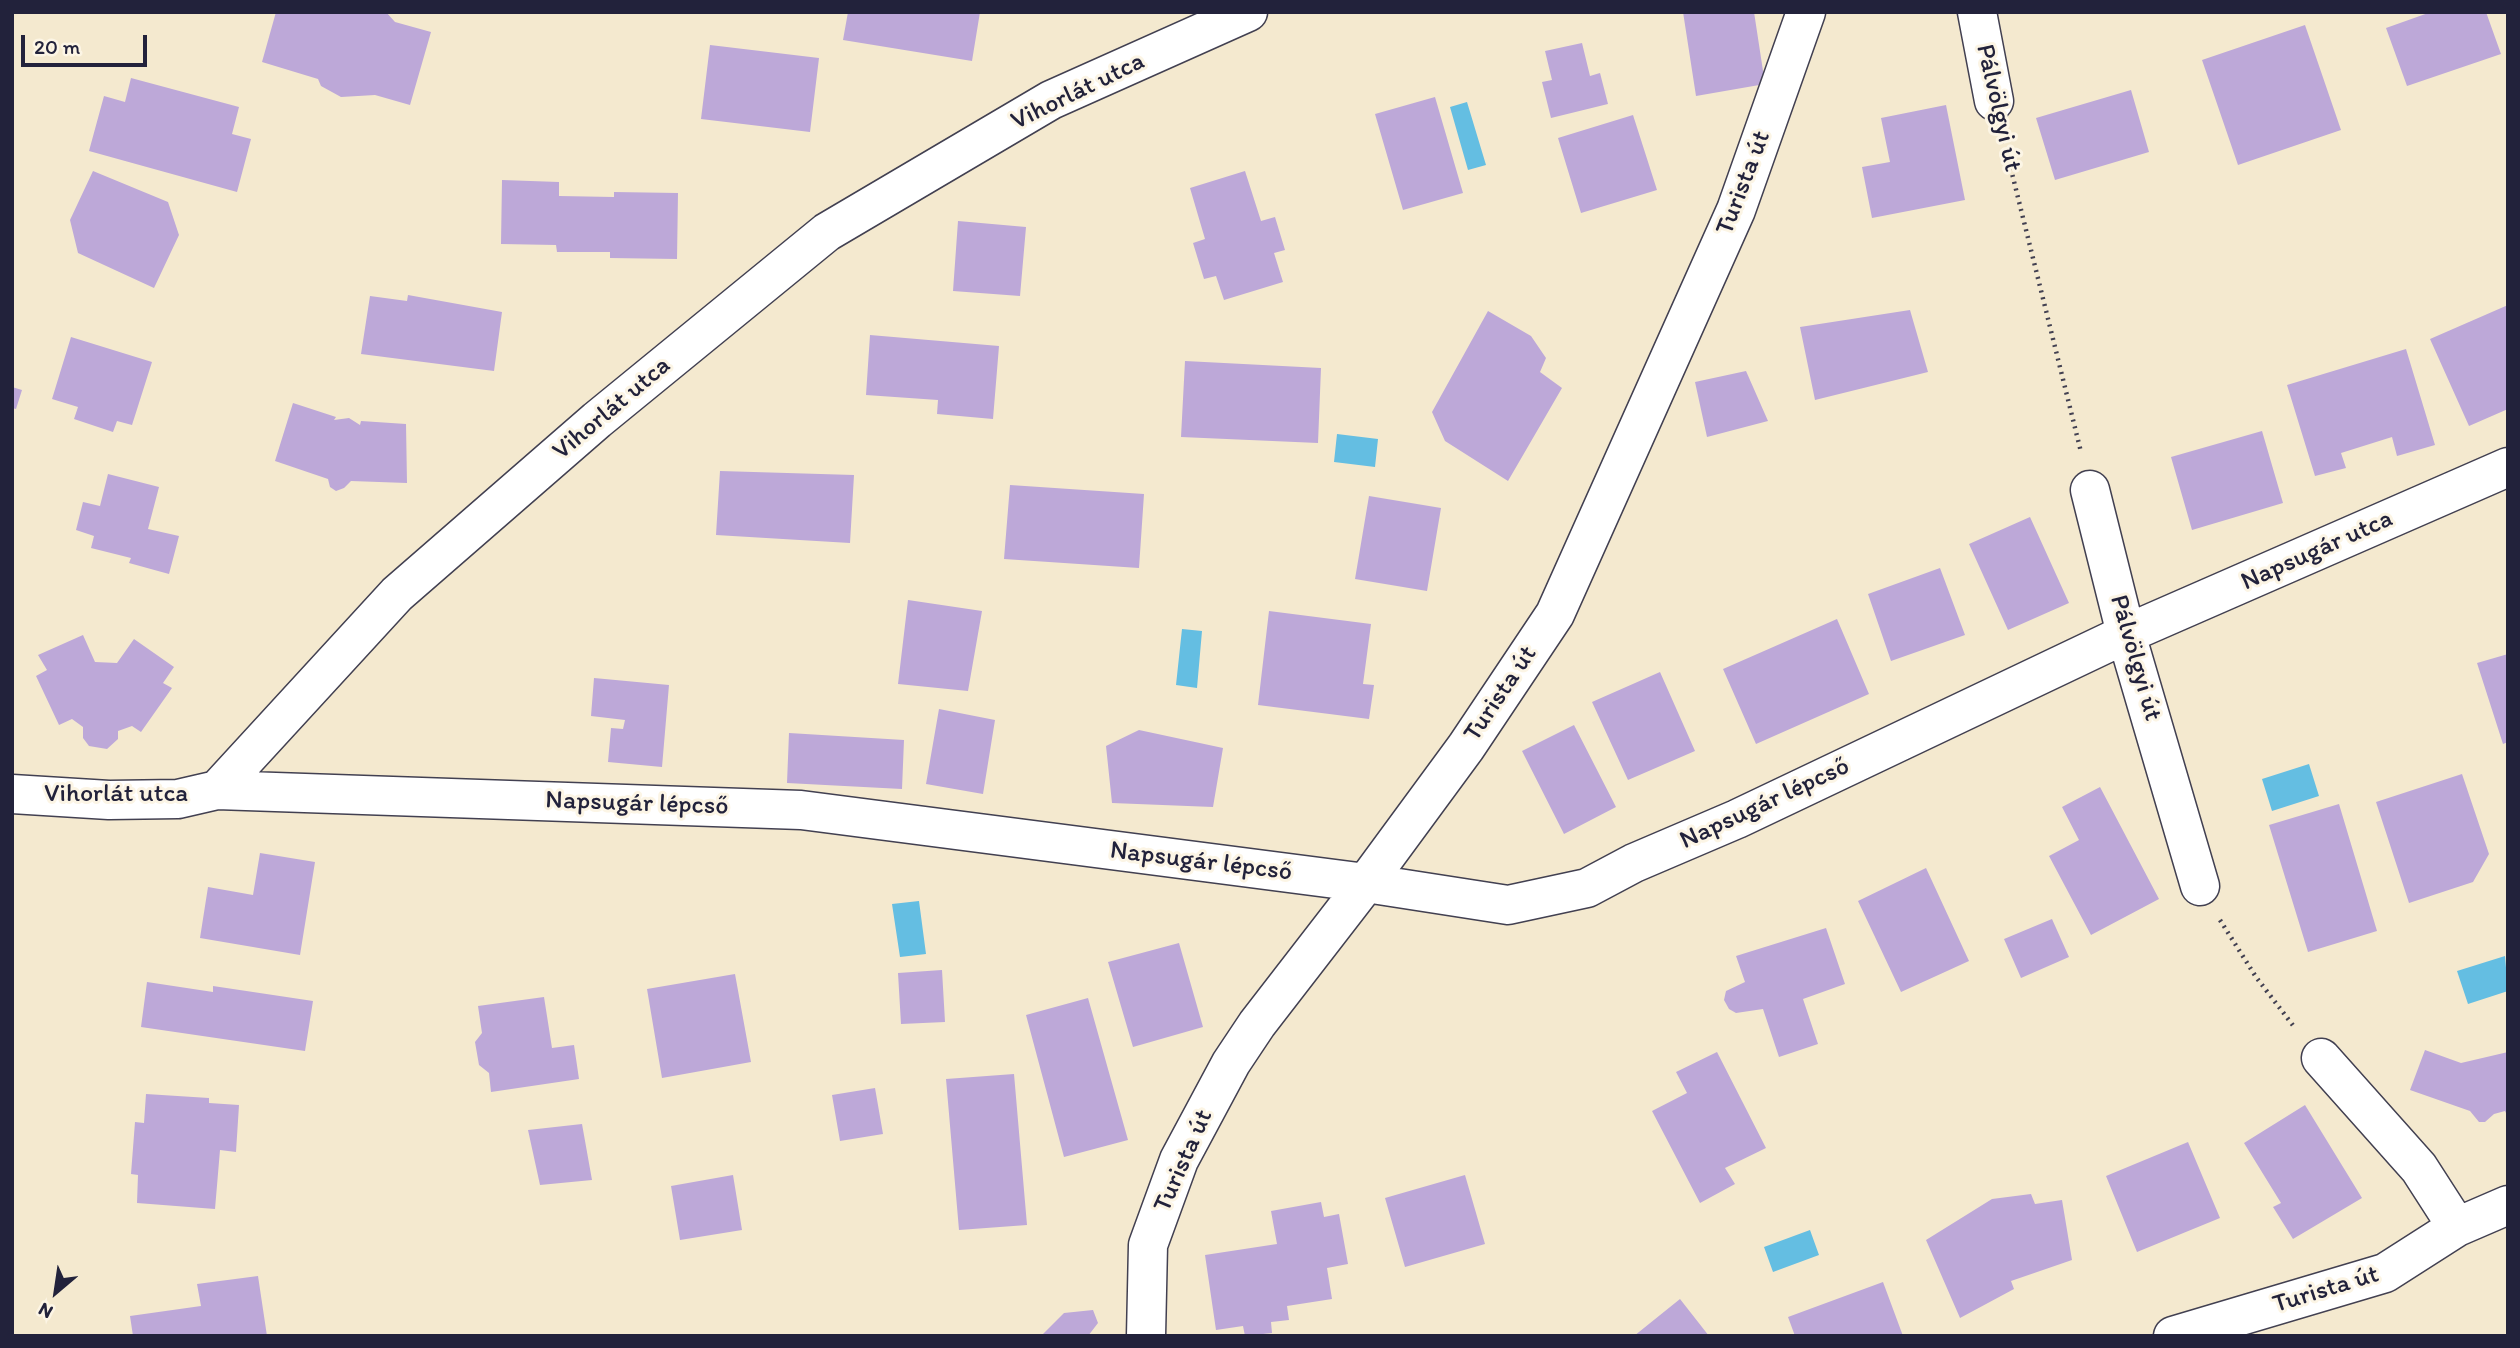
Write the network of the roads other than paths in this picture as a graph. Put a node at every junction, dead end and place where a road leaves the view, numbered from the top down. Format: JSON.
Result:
{"nodes":[{"id":1,"x":1248,"y":12,"type":"edge"},
{"id":2,"x":1806,"y":12,"type":"edge"},
{"id":3,"x":1977,"y":12,"type":"edge"},
{"id":4,"x":1994,"y":101,"type":"road end"},
{"id":5,"x":2508,"y":467,"type":"edge"},
{"id":6,"x":2090,"y":490,"type":"road end"},
{"id":7,"x":2126,"y":634,"type":"junction"},
{"id":8,"x":217,"y":790,"type":"junction"},
{"id":9,"x":12,"y":794,"type":"edge"},
{"id":10,"x":1366,"y":883,"type":"junction"},
{"id":11,"x":2200,"y":886,"type":"road end"},
{"id":12,"x":2321,"y":1058,"type":"road end"},
{"id":13,"x":2508,"y":1205,"type":"edge"},
{"id":14,"x":2457,"y":1227,"type":"junction"},
{"id":15,"x":1146,"y":1336,"type":"edge"},
{"id":16,"x":2174,"y":1336,"type":"edge"}],
"edges":[{"from":1,"to":8,"type":"street","name":"Vihorlát utca"},
{"from":2,"to":10,"type":"street","name":"Turista út"},
{"from":3,"to":4,"type":"street","name":"Pálvölgyi út"},
{"from":5,"to":7,"type":"street","name":"Napsugár utca"},
{"from":6,"to":7,"type":"street","name":"Pálvölgyi út"},
{"from":7,"to":10,"type":"street","name":"Napsugár lépcső"},
{"from":7,"to":11,"type":"street","name":"Pálvölgyi út"},
{"from":8,"to":9,"type":"street","name":"Vihorlát utca"},
{"from":8,"to":10,"type":"street","name":"Napsugár lépcső"},
{"from":10,"to":15,"type":"street","name":"Turista út"},
{"from":12,"to":14,"type":"street"},
{"from":13,"to":14,"type":"street","name":"Turista út"},
{"from":14,"to":16,"type":"street","name":"Turista út"}]}
